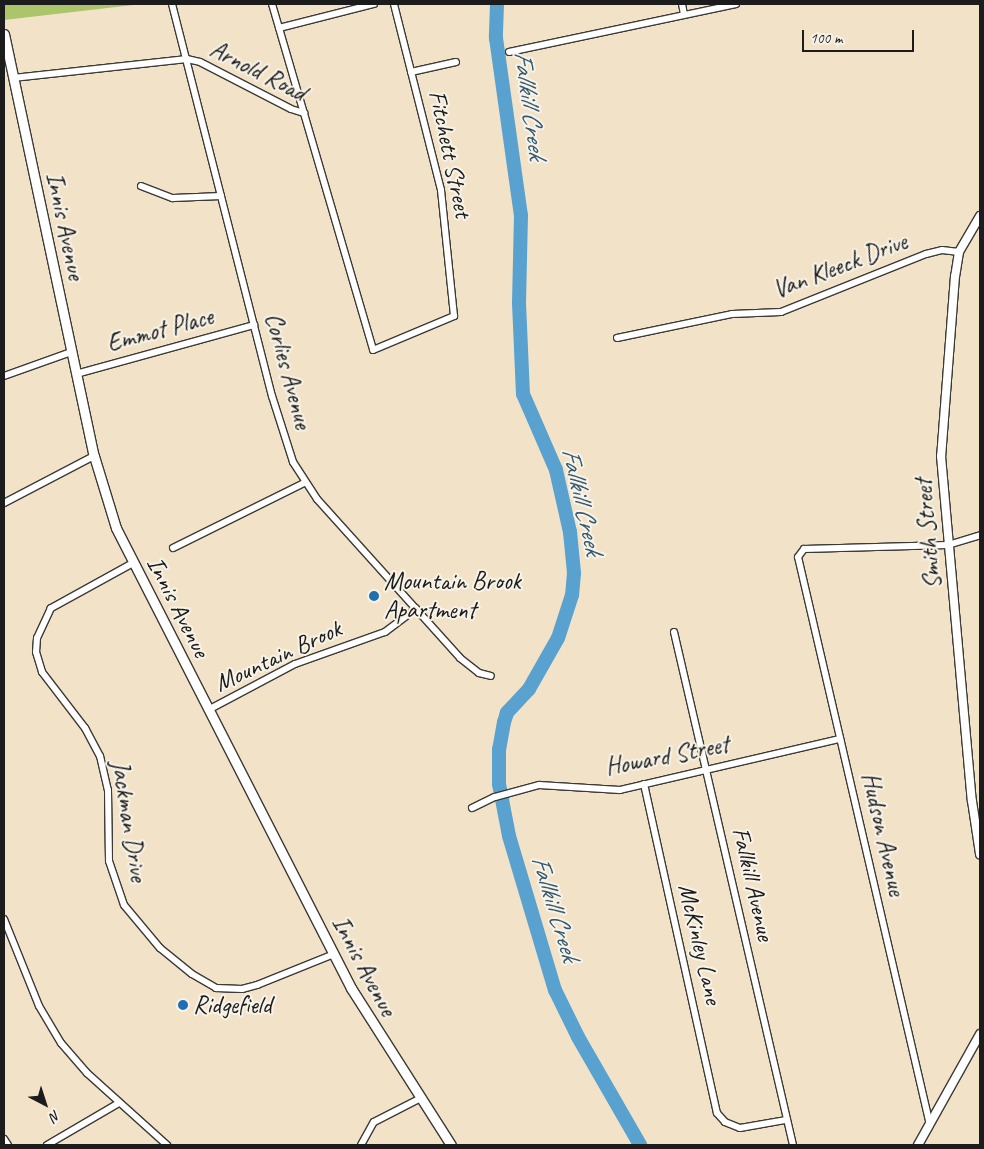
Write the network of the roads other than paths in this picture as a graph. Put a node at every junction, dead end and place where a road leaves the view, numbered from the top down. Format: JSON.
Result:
{"nodes":[{"id":1,"x":172,"y":4,"type":"edge"},
{"id":2,"x":272,"y":4,"type":"edge"},
{"id":3,"x":374,"y":4,"type":"edge"},
{"id":4,"x":394,"y":4,"type":"edge"},
{"id":5,"x":682,"y":4,"type":"edge"},
{"id":6,"x":736,"y":4,"type":"edge"},
{"id":7,"x":684,"y":14,"type":"junction"},
{"id":8,"x":279,"y":28,"type":"junction"},
{"id":9,"x":4,"y":34,"type":"edge"},
{"id":10,"x":509,"y":52,"type":"dead end"},
{"id":11,"x":187,"y":59,"type":"junction"},
{"id":12,"x":7,"y":60,"type":"edge"},
{"id":13,"x":456,"y":62,"type":"dead end"},
{"id":14,"x":411,"y":72,"type":"junction"},
{"id":15,"x":13,"y":78,"type":"junction"},
{"id":16,"x":304,"y":112,"type":"junction"},
{"id":17,"x":141,"y":186,"type":"dead end"},
{"id":18,"x":221,"y":196,"type":"junction"},
{"id":19,"x":980,"y":216,"type":"edge"},
{"id":20,"x":960,"y":252,"type":"junction"},
{"id":21,"x":254,"y":325,"type":"junction"},
{"id":22,"x":617,"y":338,"type":"dead end"},
{"id":23,"x":373,"y":350,"type":"joint"},
{"id":24,"x":71,"y":352,"type":"junction"},
{"id":25,"x":76,"y":374,"type":"junction"},
{"id":26,"x":4,"y":376,"type":"edge"},
{"id":27,"x":94,"y":456,"type":"junction"},
{"id":28,"x":304,"y":483,"type":"junction"},
{"id":29,"x":4,"y":503,"type":"edge"},
{"id":30,"x":980,"y":535,"type":"edge"},
{"id":31,"x":948,"y":545,"type":"junction"},
{"id":32,"x":173,"y":548,"type":"dead end"},
{"id":33,"x":133,"y":563,"type":"junction"},
{"id":34,"x":416,"y":609,"type":"junction"},
{"id":35,"x":674,"y":632,"type":"dead end"},
{"id":36,"x":491,"y":676,"type":"dead end"},
{"id":37,"x":208,"y":710,"type":"junction"},
{"id":38,"x":840,"y":738,"type":"junction"},
{"id":39,"x":706,"y":771,"type":"junction"},
{"id":40,"x":644,"y":784,"type":"junction"},
{"id":41,"x":472,"y":808,"type":"dead end"},
{"id":42,"x":980,"y":854,"type":"edge"},
{"id":43,"x":4,"y":919,"type":"edge"},
{"id":44,"x":334,"y":954,"type":"junction"},
{"id":45,"x":979,"y":1037,"type":"edge"},
{"id":46,"x":421,"y":1098,"type":"junction"},
{"id":47,"x":119,"y":1103,"type":"junction"},
{"id":48,"x":786,"y":1120,"type":"junction"},
{"id":49,"x":930,"y":1125,"type":"junction"},
{"id":50,"x":4,"y":1139,"type":"edge"},
{"id":51,"x":8,"y":1145,"type":"edge"},
{"id":52,"x":47,"y":1145,"type":"edge"},
{"id":53,"x":167,"y":1145,"type":"edge"},
{"id":54,"x":361,"y":1145,"type":"edge"},
{"id":55,"x":451,"y":1145,"type":"edge"},
{"id":56,"x":793,"y":1145,"type":"edge"},
{"id":57,"x":918,"y":1145,"type":"edge"}],
"edges":[{"from":1,"to":11,"type":"street","name":"Corlies Avenue"},
{"from":2,"to":8,"type":"street"},
{"from":3,"to":8,"type":"street"},
{"from":4,"to":14,"type":"street","name":"Fitchett Street"},
{"from":5,"to":7,"type":"street"},
{"from":6,"to":7,"type":"street"},
{"from":7,"to":10,"type":"street"},
{"from":8,"to":16,"type":"street"},
{"from":9,"to":12,"type":"main road","name":"Innis Avenue"},
{"from":11,"to":15,"type":"street","name":"Arnold Road"},
{"from":11,"to":16,"type":"street","name":"Arnold Road"},
{"from":11,"to":18,"type":"street","name":"Corlies Avenue"},
{"from":12,"to":15,"type":"main road","name":"Innis Avenue"},
{"from":13,"to":14,"type":"street"},
{"from":14,"to":23,"type":"street","name":"Fitchett Street"},
{"from":15,"to":24,"type":"main road","name":"Innis Avenue"},
{"from":16,"to":23,"type":"street","name":"Arnold Road"},
{"from":17,"to":18,"type":"street"},
{"from":18,"to":21,"type":"street","name":"Corlies Avenue"},
{"from":19,"to":20,"type":"street","name":"Smith Street"},
{"from":20,"to":22,"type":"street","name":"Van Kleeck Drive"},
{"from":20,"to":31,"type":"street","name":"Smith Street"},
{"from":21,"to":25,"type":"street","name":"Emmot Place"},
{"from":21,"to":28,"type":"street","name":"Corlies Avenue"},
{"from":24,"to":25,"type":"main road","name":"Innis Avenue"},
{"from":24,"to":26,"type":"street"},
{"from":25,"to":27,"type":"main road","name":"Innis Avenue"},
{"from":27,"to":29,"type":"street"},
{"from":27,"to":33,"type":"main road","name":"Innis Avenue"},
{"from":28,"to":32,"type":"street"},
{"from":28,"to":34,"type":"street","name":"Corlies Avenue"},
{"from":30,"to":31,"type":"street"},
{"from":31,"to":38,"type":"street","name":"Hudson Avenue"},
{"from":31,"to":42,"type":"street","name":"Smith Street"},
{"from":33,"to":37,"type":"main road","name":"Innis Avenue"},
{"from":33,"to":44,"type":"street","name":"Jackman Drive"},
{"from":34,"to":36,"type":"street","name":"Corlies Avenue"},
{"from":34,"to":37,"type":"street","name":"Mountain Brook"},
{"from":35,"to":39,"type":"street","name":"Fallkill Avenue"},
{"from":37,"to":44,"type":"main road","name":"Innis Avenue"},
{"from":38,"to":39,"type":"street","name":"Howard Street"},
{"from":38,"to":49,"type":"street","name":"Hudson Avenue"},
{"from":39,"to":40,"type":"street","name":"Howard Street"},
{"from":39,"to":48,"type":"street","name":"Fallkill Avenue"},
{"from":40,"to":41,"type":"street","name":"Howard Street"},
{"from":40,"to":48,"type":"street","name":"McKinley Lane"},
{"from":43,"to":47,"type":"street"},
{"from":44,"to":46,"type":"main road","name":"Innis Avenue"},
{"from":45,"to":49,"type":"street"},
{"from":46,"to":54,"type":"street"},
{"from":46,"to":55,"type":"main road","name":"Innis Avenue"},
{"from":47,"to":52,"type":"street"},
{"from":47,"to":53,"type":"street"},
{"from":48,"to":56,"type":"street","name":"Fallkill Avenue"},
{"from":49,"to":57,"type":"street"},
{"from":50,"to":51,"type":"street"}]}
